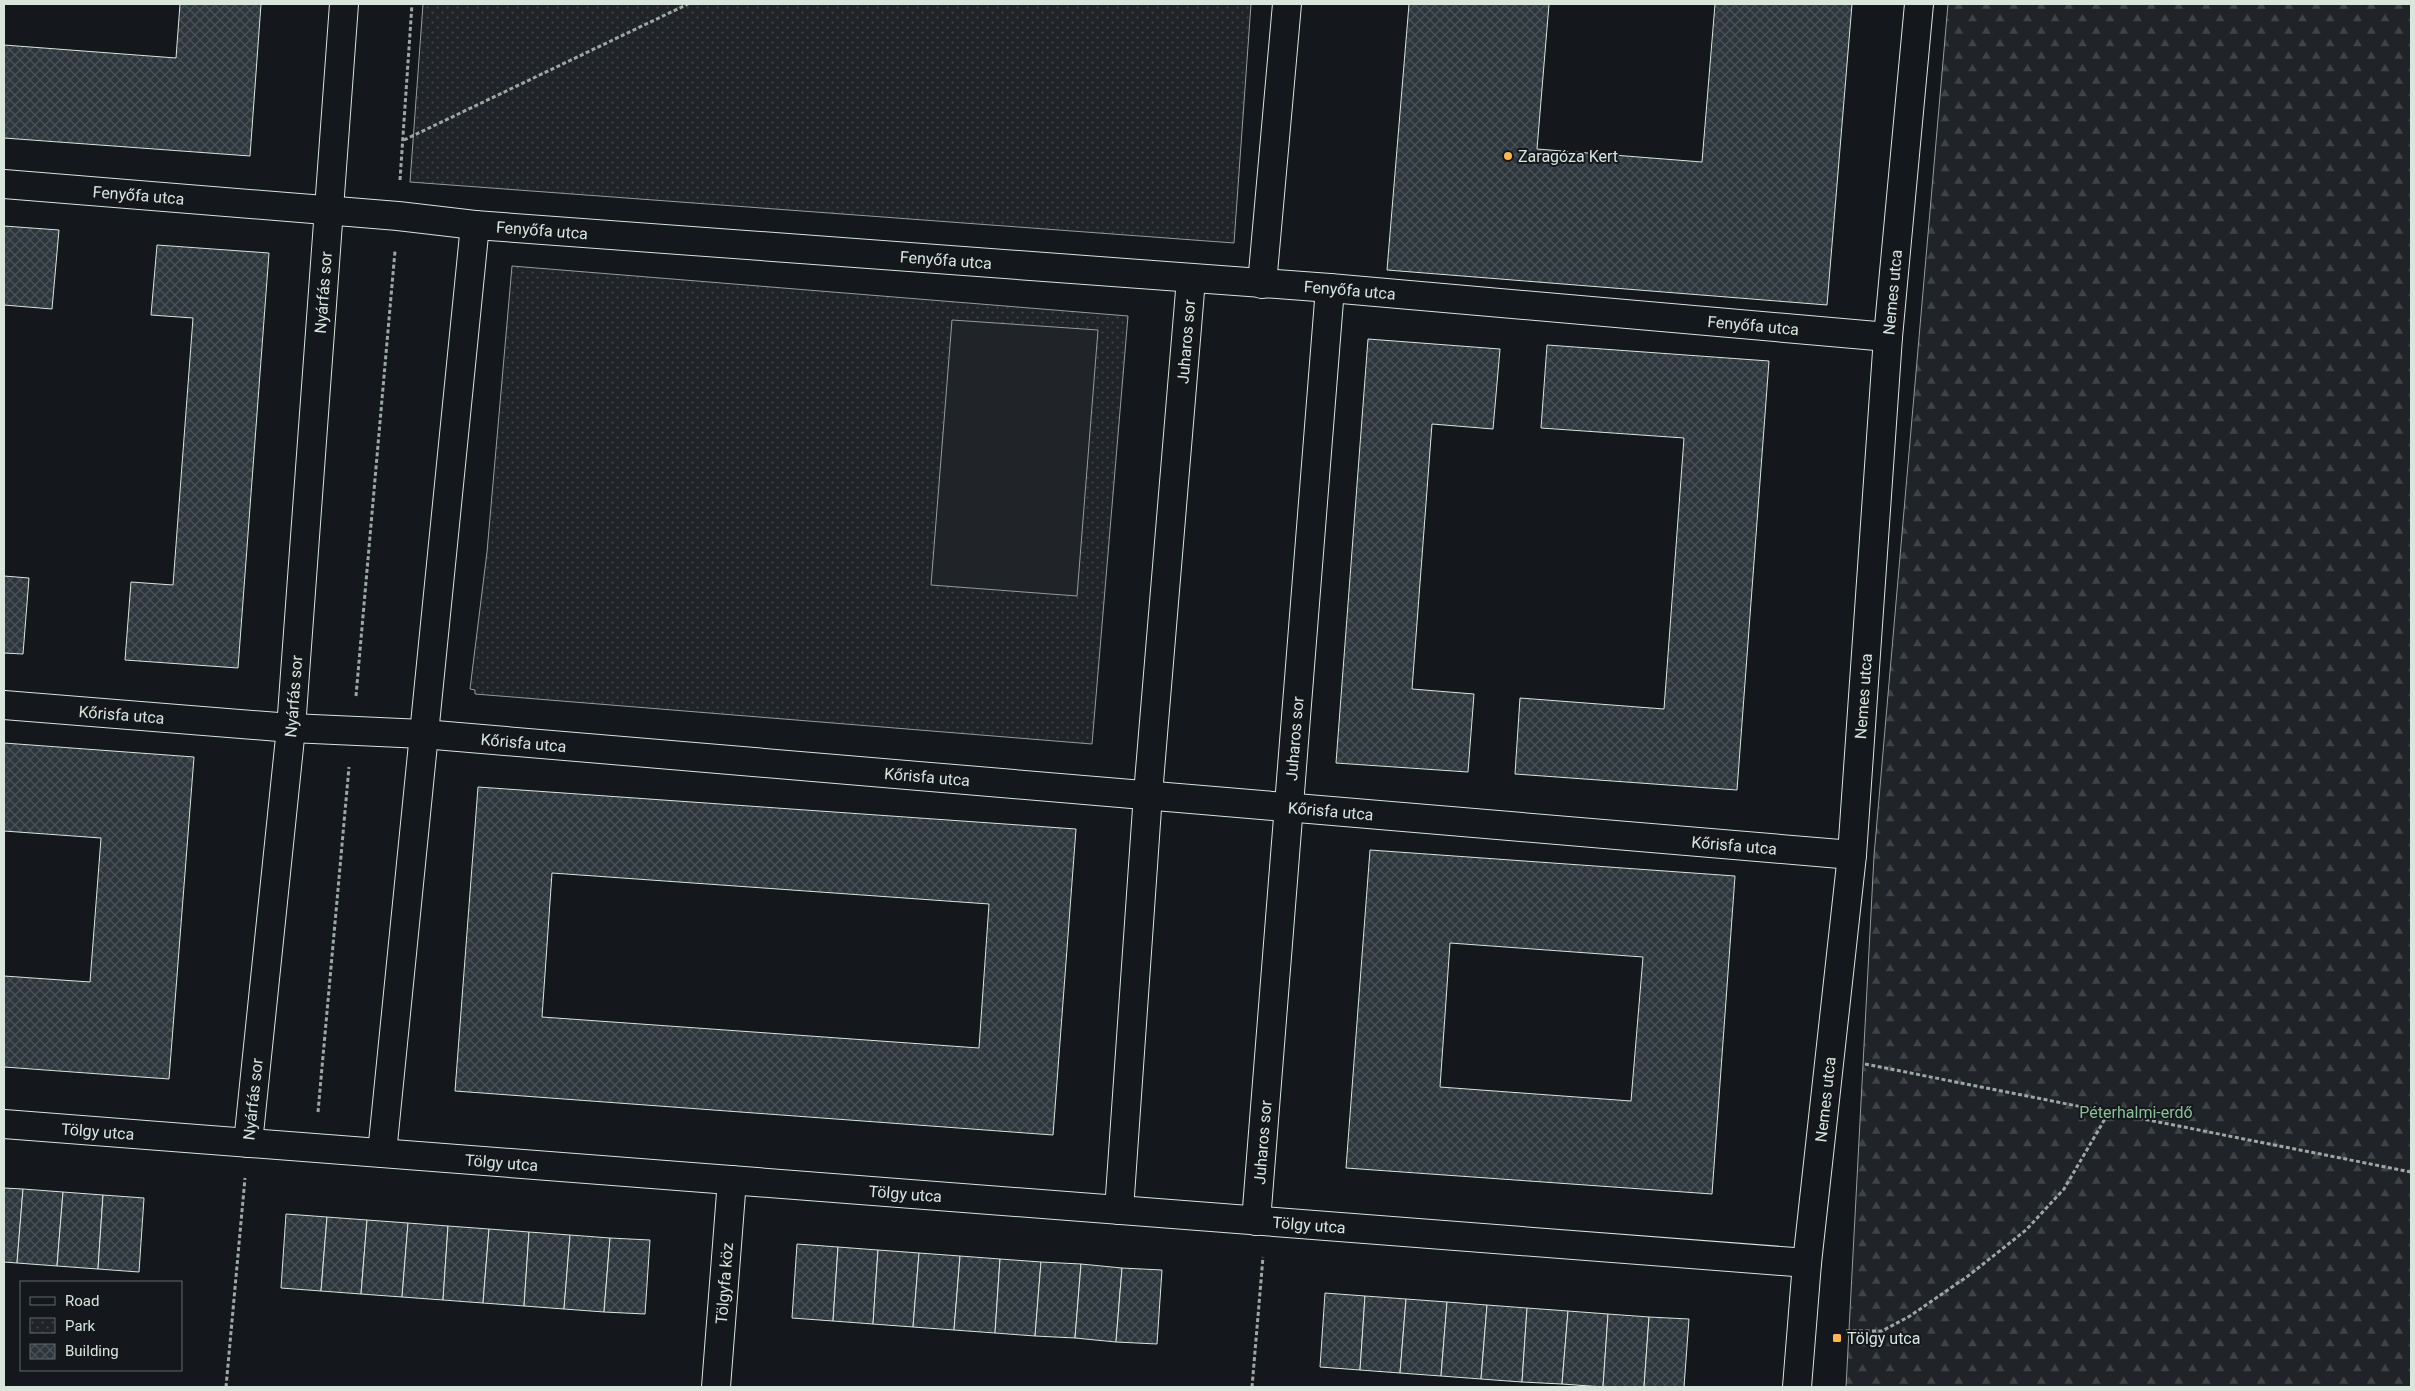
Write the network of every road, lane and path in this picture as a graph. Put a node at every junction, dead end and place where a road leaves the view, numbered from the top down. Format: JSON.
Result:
{"nodes":[{"id":1,"x":344,"y":4,"type":"edge"},
{"id":2,"x":412,"y":4,"type":"edge"},
{"id":3,"x":688,"y":4,"type":"edge"},
{"id":4,"x":1287,"y":4,"type":"edge"},
{"id":5,"x":1919,"y":4,"type":"edge"},
{"id":6,"x":403,"y":140,"type":"junction"},
{"id":7,"x":4,"y":184,"type":"edge"},
{"id":8,"x":331,"y":210,"type":"junction"},
{"id":9,"x":398,"y":216,"type":"junction"},
{"id":10,"x":475,"y":225,"type":"junction"},
{"id":11,"x":1191,"y":279,"type":"junction"},
{"id":12,"x":1262,"y":284,"type":"junction"},
{"id":13,"x":1330,"y":288,"type":"junction"},
{"id":14,"x":1888,"y":337,"type":"junction"},
{"id":15,"x":4,"y":705,"type":"edge"},
{"id":16,"x":291,"y":728,"type":"junction"},
{"id":17,"x":353,"y":731,"type":"junction"},
{"id":18,"x":423,"y":734,"type":"junction"},
{"id":19,"x":1148,"y":794,"type":"junction"},
{"id":20,"x":1290,"y":806,"type":"junction"},
{"id":21,"x":1852,"y":855,"type":"junction"},
{"id":22,"x":1830,"y":1057,"type":"junction"},
{"id":23,"x":2109,"y":1112,"type":"junction"},
{"id":24,"x":4,"y":1124,"type":"edge"},
{"id":25,"x":248,"y":1143,"type":"junction"},
{"id":26,"x":315,"y":1148,"type":"junction"},
{"id":27,"x":382,"y":1153,"type":"junction"},
{"id":28,"x":2411,"y":1172,"type":"edge"},
{"id":29,"x":732,"y":1180,"type":"junction"},
{"id":30,"x":1119,"y":1210,"type":"junction"},
{"id":31,"x":1261,"y":1221,"type":"junction"},
{"id":32,"x":1807,"y":1263,"type":"junction"},
{"id":33,"x":1846,"y":1331,"type":"dead end"},
{"id":34,"x":226,"y":1387,"type":"edge"},
{"id":35,"x":716,"y":1387,"type":"edge"},
{"id":36,"x":1252,"y":1387,"type":"edge"},
{"id":37,"x":1797,"y":1387,"type":"edge"}],
"edges":[{"from":1,"to":8,"type":"street","name":"Nyárfás sor"},
{"from":2,"to":6,"type":"path"},
{"from":3,"to":6,"type":"path"},
{"from":4,"to":12,"type":"street"},
{"from":5,"to":14,"type":"street","name":"Nemes utca"},
{"from":6,"to":9,"type":"path"},
{"from":7,"to":8,"type":"street","name":"Fenyőfa utca"},
{"from":8,"to":9,"type":"street","name":"Fenyőfa utca"},
{"from":8,"to":16,"type":"street","name":"Nyárfás sor"},
{"from":9,"to":10,"type":"street","name":"Fenyőfa utca"},
{"from":9,"to":17,"type":"path"},
{"from":10,"to":11,"type":"street","name":"Fenyőfa utca"},
{"from":10,"to":18,"type":"street"},
{"from":11,"to":12,"type":"street","name":"Fenyőfa utca"},
{"from":11,"to":19,"type":"street","name":"Juharos sor"},
{"from":12,"to":13,"type":"street","name":"Fenyőfa utca"},
{"from":13,"to":14,"type":"street","name":"Fenyőfa utca"},
{"from":13,"to":20,"type":"street","name":"Juharos sor"},
{"from":14,"to":21,"type":"street","name":"Nemes utca"},
{"from":15,"to":16,"type":"street","name":"Kőrisfa utca"},
{"from":16,"to":17,"type":"street","name":"Kőrisfa utca"},
{"from":16,"to":25,"type":"street","name":"Nyárfás sor"},
{"from":17,"to":18,"type":"street","name":"Kőrisfa utca"},
{"from":17,"to":26,"type":"path"},
{"from":18,"to":19,"type":"street","name":"Kőrisfa utca"},
{"from":18,"to":27,"type":"street"},
{"from":19,"to":20,"type":"street","name":"Kőrisfa utca"},
{"from":19,"to":30,"type":"street","name":"Juharos sor"},
{"from":20,"to":21,"type":"street","name":"Kőrisfa utca"},
{"from":20,"to":31,"type":"street","name":"Juharos sor"},
{"from":21,"to":22,"type":"street","name":"Nemes utca"},
{"from":22,"to":23,"type":"path"},
{"from":22,"to":32,"type":"street","name":"Nemes utca"},
{"from":23,"to":28,"type":"path"},
{"from":23,"to":33,"type":"path"},
{"from":24,"to":25,"type":"street","name":"Tölgy utca"},
{"from":25,"to":26,"type":"street","name":"Tölgy utca"},
{"from":25,"to":34,"type":"path","name":"Nyárfás sor"},
{"from":26,"to":27,"type":"street","name":"Tölgy utca"},
{"from":27,"to":29,"type":"street","name":"Tölgy utca"},
{"from":29,"to":30,"type":"street","name":"Tölgy utca"},
{"from":29,"to":35,"type":"street","name":"Tölgyfa köz"},
{"from":30,"to":31,"type":"street","name":"Tölgy utca"},
{"from":31,"to":32,"type":"street","name":"Tölgy utca"},
{"from":31,"to":36,"type":"path"},
{"from":32,"to":37,"type":"street","name":"Nemes utca"}]}
